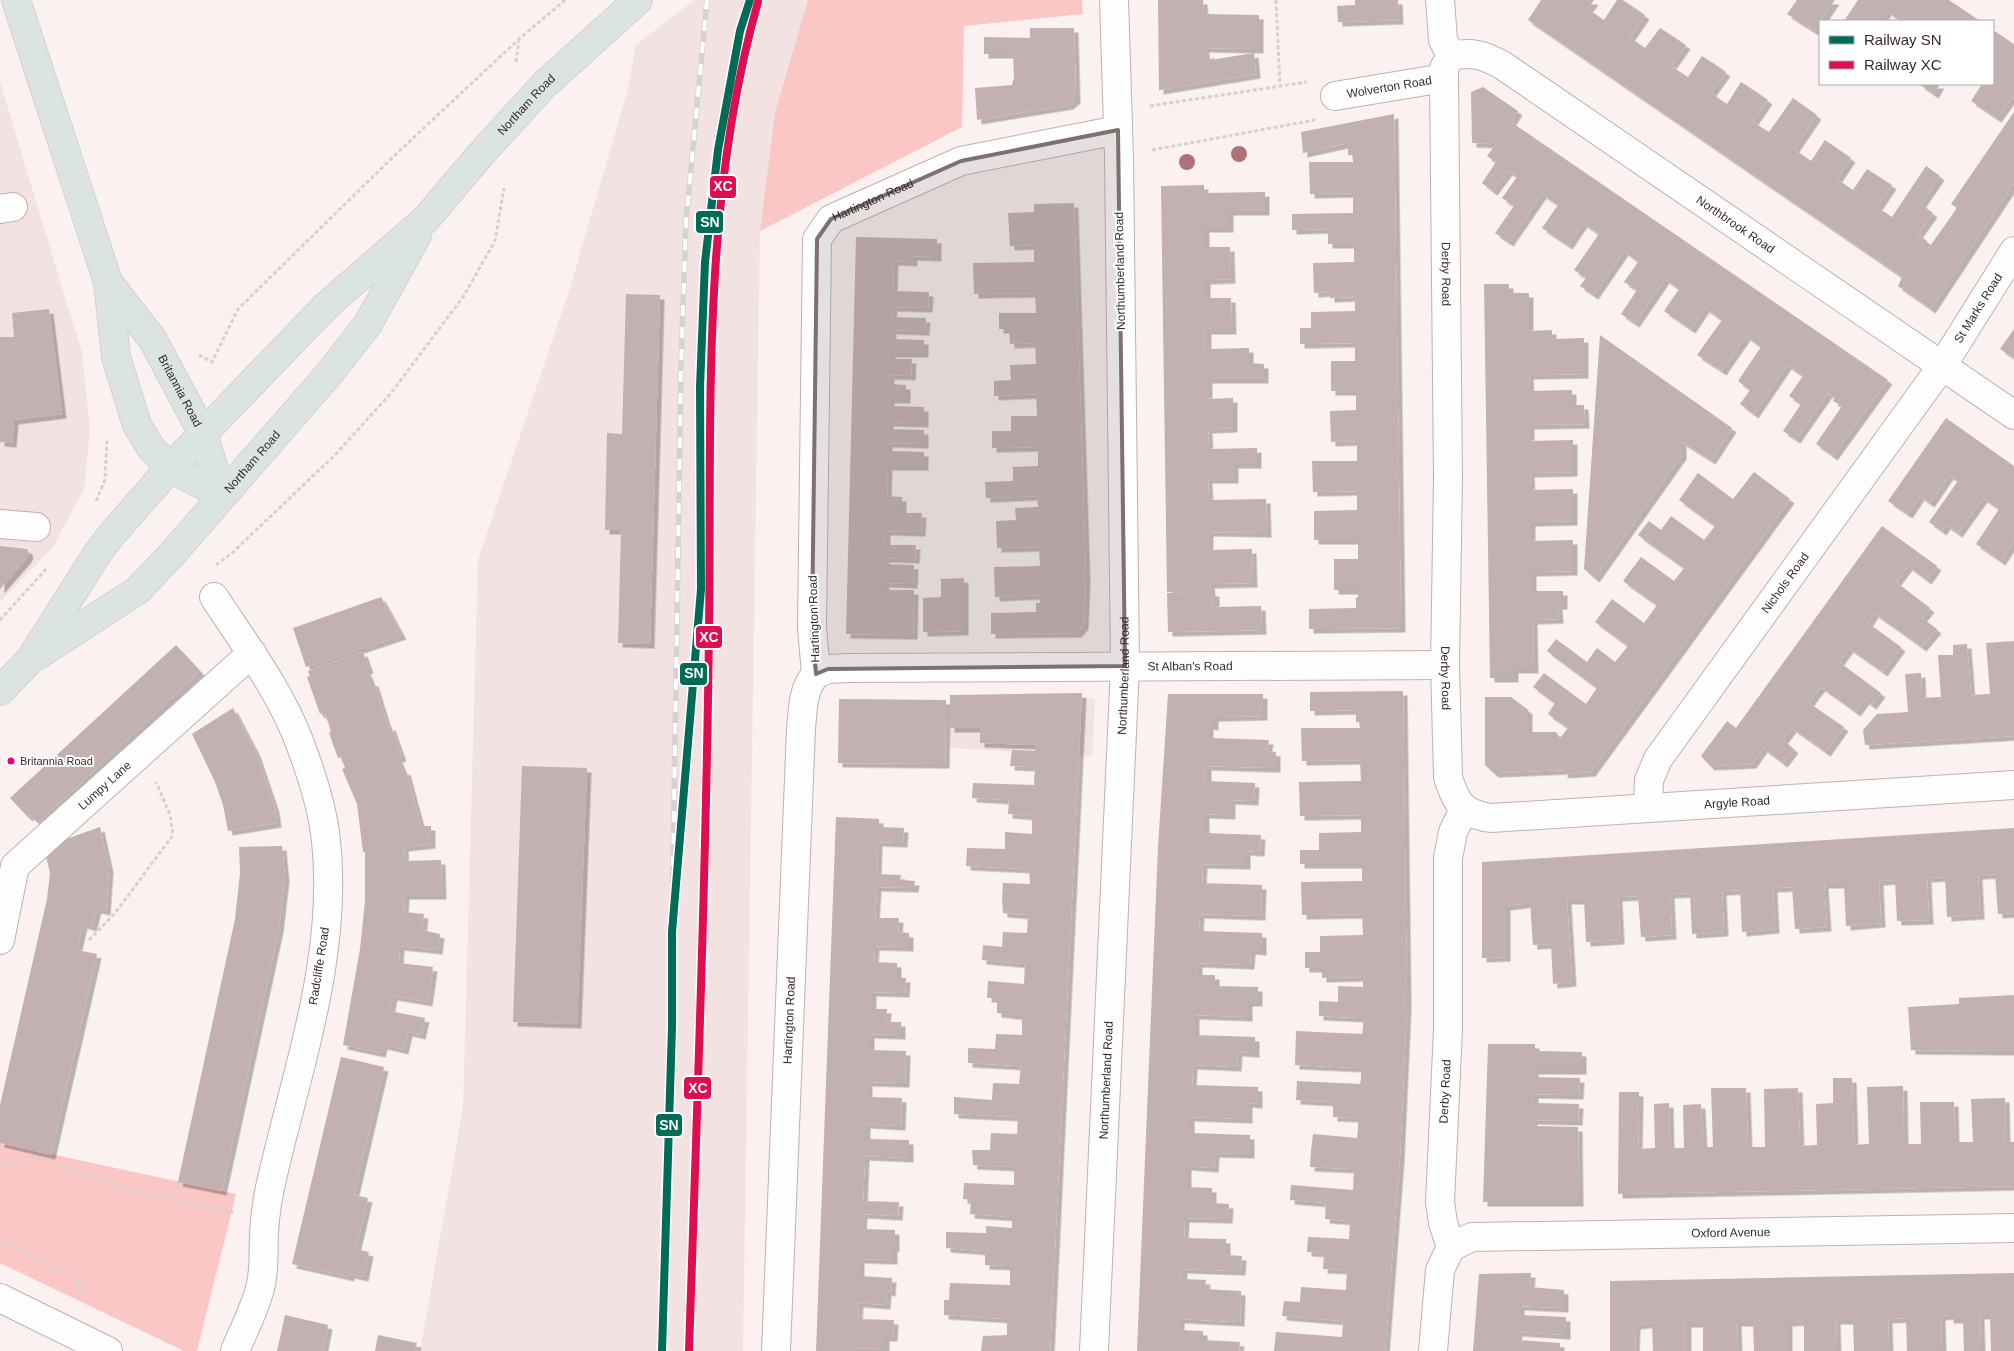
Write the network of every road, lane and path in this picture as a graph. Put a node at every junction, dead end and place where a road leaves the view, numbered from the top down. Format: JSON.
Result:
{"nodes":[{"id":1,"x":16,"y":0,"type":"edge"},
{"id":2,"x":565,"y":0,"type":"edge"},
{"id":3,"x":638,"y":0,"type":"edge"},
{"id":4,"x":1114,"y":0,"type":"edge"},
{"id":5,"x":1276,"y":0,"type":"edge"},
{"id":6,"x":1440,"y":0,"type":"edge"},
{"id":7,"x":519,"y":39,"type":"junction"},
{"id":8,"x":516,"y":62,"type":"dead end"},
{"id":9,"x":1447,"y":67,"type":"junction"},
{"id":10,"x":1280,"y":86,"type":"junction"},
{"id":11,"x":1335,"y":96,"type":"junction"},
{"id":12,"x":1118,"y":120,"type":"junction"},
{"id":13,"x":1119,"y":157,"type":"junction"},
{"id":14,"x":504,"y":188,"type":"dead end"},
{"id":15,"x":426,"y":219,"type":"junction"},
{"id":16,"x":2014,"y":251,"type":"edge"},
{"id":17,"x":108,"y":282,"type":"junction"},
{"id":18,"x":196,"y":352,"type":"dead end"},
{"id":19,"x":1942,"y":366,"type":"junction"},
{"id":20,"x":2014,"y":415,"type":"edge"},
{"id":21,"x":107,"y":432,"type":"dead end"},
{"id":22,"x":203,"y":434,"type":"junction"},
{"id":23,"x":170,"y":468,"type":"junction"},
{"id":24,"x":222,"y":495,"type":"junction"},
{"id":25,"x":95,"y":504,"type":"dead end"},
{"id":26,"x":0,"y":524,"type":"edge"},
{"id":27,"x":36,"y":527,"type":"dead end"},
{"id":28,"x":232,"y":554,"type":"dead end"},
{"id":29,"x":50,"y":564,"type":"dead end"},
{"id":30,"x":214,"y":597,"type":"dead end"},
{"id":31,"x":0,"y":620,"type":"edge"},
{"id":32,"x":252,"y":653,"type":"junction"},
{"id":33,"x":30,"y":660,"type":"junction"},
{"id":34,"x":1445,"y":665,"type":"junction"},
{"id":35,"x":1125,"y":666,"type":"junction"},
{"id":36,"x":816,"y":674,"type":"junction"},
{"id":37,"x":0,"y":691,"type":"edge"},
{"id":38,"x":139,"y":754,"type":"junction"},
{"id":39,"x":2014,"y":785,"type":"edge"},
{"id":40,"x":1648,"y":808,"type":"junction"},
{"id":41,"x":1464,"y":809,"type":"junction"},
{"id":42,"x":0,"y":940,"type":"edge"},
{"id":43,"x":89,"y":940,"type":"dead end"},
{"id":44,"x":0,"y":1168,"type":"edge"},
{"id":45,"x":266,"y":1218,"type":"junction"},
{"id":46,"x":2014,"y":1228,"type":"edge"},
{"id":47,"x":0,"y":1242,"type":"edge"},
{"id":48,"x":1451,"y":1247,"type":"junction"},
{"id":49,"x":0,"y":1298,"type":"edge"},
{"id":50,"x":68,"y":1332,"type":"junction"},
{"id":51,"x":108,"y":1351,"type":"edge"},
{"id":52,"x":235,"y":1351,"type":"edge"},
{"id":53,"x":776,"y":1351,"type":"edge"},
{"id":54,"x":1094,"y":1351,"type":"edge"},
{"id":55,"x":1433,"y":1351,"type":"edge"}],
"edges":[{"from":1,"to":17,"type":"main road","name":"Britannia Road"},
{"from":2,"to":7,"type":"path"},
{"from":3,"to":15,"type":"main road","name":"Northam Road"},
{"from":4,"to":12,"type":"street","name":"Northumberland Road"},
{"from":5,"to":10,"type":"path"},
{"from":6,"to":9,"type":"street","name":"Derby Road"},
{"from":7,"to":8,"type":"path"},
{"from":7,"to":18,"type":"path"},
{"from":9,"to":11,"type":"street","name":"Wolverton Road"},
{"from":9,"to":19,"type":"street","name":"Northbrook Road"},
{"from":9,"to":34,"type":"street","name":"Derby Road"},
{"from":10,"to":11,"type":"path"},
{"from":10,"to":12,"type":"path"},
{"from":11,"to":13,"type":"path"},
{"from":12,"to":13,"type":"street","name":"Northumberland Road"},
{"from":12,"to":36,"type":"street","name":"Hartington Road"},
{"from":13,"to":35,"type":"street","name":"Northumberland Road"},
{"from":14,"to":28,"type":"path"},
{"from":15,"to":22,"type":"main road","name":"Northam Road"},
{"from":15,"to":24,"type":"main road","name":"Northam Road"},
{"from":16,"to":19,"type":"street","name":"St Marks Road"},
{"from":17,"to":22,"type":"main road","name":"Britannia Road"},
{"from":17,"to":23,"type":"main road","name":"Britannia Road"},
{"from":19,"to":20,"type":"street","name":"Northbrook Road"},
{"from":19,"to":40,"type":"street","name":"Nichols Road"},
{"from":21,"to":25,"type":"path"},
{"from":22,"to":23,"type":"main road","name":"Northam Road"},
{"from":22,"to":24,"type":"main road","name":"Britannia Road"},
{"from":23,"to":24,"type":"main road","name":"Britannia Road"},
{"from":23,"to":33,"type":"main road","name":"Northam Road"},
{"from":24,"to":33,"type":"main road","name":"Northam Road"},
{"from":26,"to":27,"type":"street"},
{"from":29,"to":31,"type":"path"},
{"from":30,"to":32,"type":"street","name":"Radcliffe Road"},
{"from":32,"to":38,"type":"street","name":"Lumpy Lane"},
{"from":32,"to":45,"type":"street","name":"Radcliffe Road"},
{"from":33,"to":37,"type":"main road","name":"Northam Road"},
{"from":34,"to":35,"type":"street","name":"St Alban's Road"},
{"from":34,"to":41,"type":"street","name":"Derby Road"},
{"from":35,"to":36,"type":"street","name":"St Alban's Road"},
{"from":35,"to":54,"type":"street","name":"Northumberland Road"},
{"from":36,"to":53,"type":"street","name":"Hartington Road"},
{"from":38,"to":42,"type":"street","name":"Lumpy Lane"},
{"from":38,"to":43,"type":"path"},
{"from":39,"to":40,"type":"street","name":"Argyle Road"},
{"from":40,"to":41,"type":"street","name":"Argyle Road"},
{"from":41,"to":48,"type":"street","name":"Derby Road"},
{"from":44,"to":45,"type":"path"},
{"from":45,"to":52,"type":"street","name":"Radcliffe Road"},
{"from":46,"to":48,"type":"street","name":"Oxford Avenue"},
{"from":47,"to":50,"type":"path"},
{"from":48,"to":55,"type":"street"},
{"from":49,"to":50,"type":"street"},
{"from":50,"to":51,"type":"street"}]}
